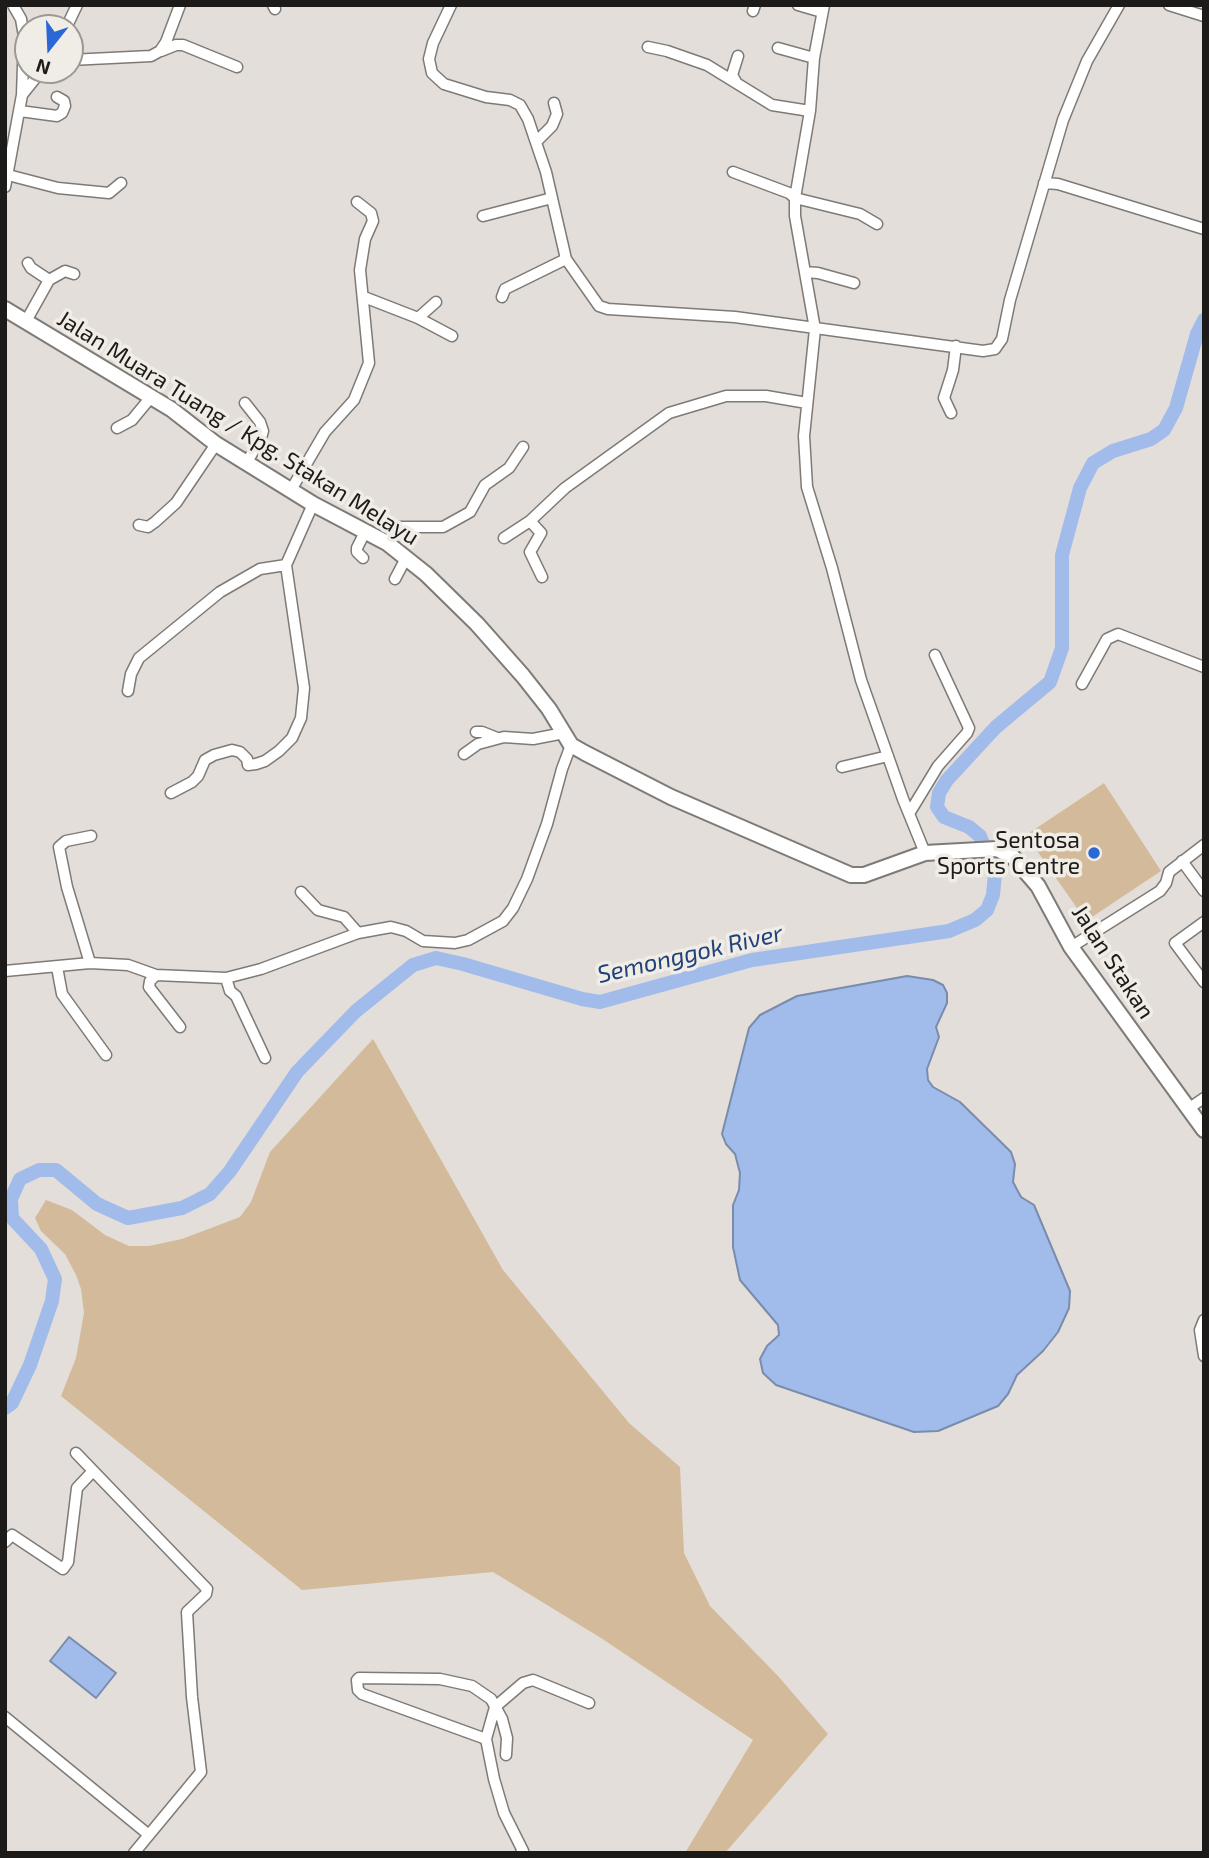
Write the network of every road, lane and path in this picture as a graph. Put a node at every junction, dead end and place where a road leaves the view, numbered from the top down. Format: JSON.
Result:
{"nodes":[{"id":1,"x":13,"y":5,"type":"edge"},
{"id":2,"x":180,"y":5,"type":"edge"},
{"id":3,"x":451,"y":5,"type":"edge"},
{"id":4,"x":798,"y":5,"type":"edge"},
{"id":5,"x":1118,"y":5,"type":"edge"},
{"id":6,"x":1169,"y":5,"type":"edge"},
{"id":7,"x":823,"y":9,"type":"edge"},
{"id":8,"x":1204,"y":16,"type":"edge"},
{"id":9,"x":648,"y":47,"type":"dead end"},
{"id":10,"x":778,"y":48,"type":"dead end"},
{"id":11,"x":160,"y":51,"type":"junction"},
{"id":12,"x":738,"y":56,"type":"dead end"},
{"id":13,"x":814,"y":58,"type":"junction"},
{"id":14,"x":84,"y":60,"type":"edge"},
{"id":15,"x":237,"y":67,"type":"dead end"},
{"id":16,"x":736,"y":82,"type":"junction"},
{"id":17,"x":31,"y":84,"type":"edge"},
{"id":18,"x":22,"y":95,"type":"junction"},
{"id":19,"x":57,"y":97,"type":"dead end"},
{"id":20,"x":554,"y":103,"type":"dead end"},
{"id":21,"x":20,"y":111,"type":"junction"},
{"id":22,"x":810,"y":111,"type":"junction"},
{"id":23,"x":536,"y":142,"type":"junction"},
{"id":24,"x":733,"y":172,"type":"dead end"},
{"id":25,"x":8,"y":175,"type":"junction"},
{"id":26,"x":121,"y":183,"type":"dead end"},
{"id":27,"x":1044,"y":183,"type":"junction"},
{"id":28,"x":5,"y":187,"type":"edge"},
{"id":29,"x":552,"y":198,"type":"junction"},
{"id":30,"x":795,"y":198,"type":"junction"},
{"id":31,"x":357,"y":202,"type":"dead end"},
{"id":32,"x":483,"y":216,"type":"dead end"},
{"id":33,"x":877,"y":224,"type":"dead end"},
{"id":34,"x":1204,"y":229,"type":"edge"},
{"id":35,"x":566,"y":259,"type":"junction"},
{"id":36,"x":28,"y":263,"type":"dead end"},
{"id":37,"x":805,"y":272,"type":"junction"},
{"id":38,"x":74,"y":274,"type":"dead end"},
{"id":39,"x":49,"y":281,"type":"junction"},
{"id":40,"x":854,"y":283,"type":"dead end"},
{"id":41,"x":502,"y":297,"type":"dead end"},
{"id":42,"x":364,"y":298,"type":"junction"},
{"id":43,"x":436,"y":302,"type":"dead end"},
{"id":44,"x":5,"y":309,"type":"edge"},
{"id":45,"x":418,"y":318,"type":"junction"},
{"id":46,"x":25,"y":323,"type":"junction"},
{"id":47,"x":815,"y":329,"type":"junction"},
{"id":48,"x":452,"y":337,"type":"dead end"},
{"id":49,"x":956,"y":346,"type":"junction"},
{"id":50,"x":151,"y":397,"type":"junction"},
{"id":51,"x":245,"y":403,"type":"dead end"},
{"id":52,"x":807,"y":403,"type":"junction"},
{"id":53,"x":951,"y":413,"type":"dead end"},
{"id":54,"x":117,"y":428,"type":"dead end"},
{"id":55,"x":216,"y":444,"type":"junction"},
{"id":56,"x":523,"y":447,"type":"dead end"},
{"id":57,"x":247,"y":462,"type":"junction"},
{"id":58,"x":291,"y":489,"type":"junction"},
{"id":59,"x":313,"y":504,"type":"junction"},
{"id":60,"x":530,"y":521,"type":"junction"},
{"id":61,"x":139,"y":525,"type":"dead end"},
{"id":62,"x":365,"y":532,"type":"junction"},
{"id":63,"x":504,"y":538,"type":"dead end"},
{"id":64,"x":387,"y":543,"type":"junction"},
{"id":65,"x":363,"y":558,"type":"dead end"},
{"id":66,"x":406,"y":558,"type":"junction"},
{"id":67,"x":286,"y":565,"type":"junction"},
{"id":68,"x":542,"y":577,"type":"dead end"},
{"id":69,"x":395,"y":579,"type":"dead end"},
{"id":70,"x":935,"y":655,"type":"dead end"},
{"id":71,"x":1204,"y":667,"type":"edge"},
{"id":72,"x":1082,"y":684,"type":"dead end"},
{"id":73,"x":128,"y":691,"type":"dead end"},
{"id":74,"x":476,"y":732,"type":"dead end"},
{"id":75,"x":497,"y":738,"type":"junction"},
{"id":76,"x":567,"y":739,"type":"junction"},
{"id":77,"x":464,"y":754,"type":"dead end"},
{"id":78,"x":888,"y":756,"type":"junction"},
{"id":79,"x":842,"y":767,"type":"dead end"},
{"id":80,"x":171,"y":793,"type":"dead end"},
{"id":81,"x":910,"y":813,"type":"junction"},
{"id":82,"x":91,"y":836,"type":"dead end"},
{"id":83,"x":1204,"y":845,"type":"edge"},
{"id":84,"x":967,"y":851,"type":"joint"},
{"id":85,"x":925,"y":853,"type":"junction"},
{"id":86,"x":1182,"y":861,"type":"junction"},
{"id":87,"x":1204,"y":891,"type":"edge"},
{"id":88,"x":301,"y":892,"type":"dead end"},
{"id":89,"x":1204,"y":922,"type":"edge"},
{"id":90,"x":358,"y":933,"type":"junction"},
{"id":91,"x":1071,"y":947,"type":"junction"},
{"id":92,"x":90,"y":963,"type":"junction"},
{"id":93,"x":57,"y":967,"type":"junction"},
{"id":94,"x":5,"y":971,"type":"edge"},
{"id":95,"x":156,"y":975,"type":"junction"},
{"id":96,"x":226,"y":978,"type":"junction"},
{"id":97,"x":1204,"y":982,"type":"edge"},
{"id":98,"x":180,"y":1027,"type":"dead end"},
{"id":99,"x":106,"y":1055,"type":"dead end"},
{"id":100,"x":265,"y":1058,"type":"dead end"},
{"id":101,"x":1204,"y":1098,"type":"edge"},
{"id":102,"x":1188,"y":1109,"type":"junction"},
{"id":103,"x":1204,"y":1130,"type":"edge"},
{"id":104,"x":1204,"y":1320,"type":"edge"},
{"id":105,"x":1204,"y":1356,"type":"edge"},
{"id":106,"x":76,"y":1453,"type":"dead end"},
{"id":107,"x":93,"y":1471,"type":"junction"},
{"id":108,"x":5,"y":1542,"type":"edge"},
{"id":109,"x":589,"y":1703,"type":"dead end"},
{"id":110,"x":495,"y":1707,"type":"junction"},
{"id":111,"x":5,"y":1717,"type":"edge"},
{"id":112,"x":486,"y":1739,"type":"junction"},
{"id":113,"x":506,"y":1755,"type":"dead end"},
{"id":114,"x":149,"y":1835,"type":"junction"},
{"id":115,"x":134,"y":1853,"type":"edge"},
{"id":116,"x":521,"y":1853,"type":"edge"}],
"edges":[{"from":1,"to":18,"type":"street"},
{"from":2,"to":11,"type":"street"},
{"from":3,"to":23,"type":"street"},
{"from":4,"to":7,"type":"street"},
{"from":5,"to":27,"type":"street"},
{"from":6,"to":8,"type":"street"},
{"from":7,"to":13,"type":"street"},
{"from":9,"to":16,"type":"street"},
{"from":10,"to":13,"type":"street"},
{"from":11,"to":14,"type":"street"},
{"from":11,"to":15,"type":"street"},
{"from":12,"to":16,"type":"street"},
{"from":13,"to":22,"type":"street"},
{"from":16,"to":22,"type":"street"},
{"from":17,"to":18,"type":"street"},
{"from":18,"to":21,"type":"street"},
{"from":19,"to":21,"type":"street"},
{"from":20,"to":23,"type":"street"},
{"from":21,"to":25,"type":"street"},
{"from":22,"to":30,"type":"street"},
{"from":23,"to":29,"type":"street"},
{"from":24,"to":30,"type":"street"},
{"from":25,"to":26,"type":"street"},
{"from":25,"to":28,"type":"street"},
{"from":27,"to":34,"type":"street"},
{"from":27,"to":49,"type":"street"},
{"from":29,"to":32,"type":"street"},
{"from":29,"to":35,"type":"street"},
{"from":30,"to":33,"type":"street"},
{"from":30,"to":37,"type":"street"},
{"from":31,"to":42,"type":"street"},
{"from":35,"to":41,"type":"street"},
{"from":35,"to":47,"type":"street"},
{"from":36,"to":39,"type":"street"},
{"from":37,"to":40,"type":"street"},
{"from":37,"to":47,"type":"street"},
{"from":38,"to":39,"type":"street"},
{"from":39,"to":46,"type":"street"},
{"from":42,"to":45,"type":"street"},
{"from":42,"to":58,"type":"street"},
{"from":43,"to":45,"type":"street"},
{"from":44,"to":46,"type":"main road","name":"Jalan Muara Tuang / Kpg. Stakan Melayu"},
{"from":45,"to":48,"type":"street"},
{"from":46,"to":50,"type":"main road","name":"Jalan Muara Tuang / Kpg. Stakan Melayu"},
{"from":47,"to":49,"type":"street"},
{"from":47,"to":52,"type":"street"},
{"from":49,"to":53,"type":"street"},
{"from":50,"to":54,"type":"street"},
{"from":50,"to":55,"type":"main road","name":"Jalan Muara Tuang / Kpg. Stakan Melayu"},
{"from":51,"to":57,"type":"street"},
{"from":52,"to":60,"type":"street"},
{"from":52,"to":78,"type":"street"},
{"from":55,"to":57,"type":"main road","name":"Jalan Muara Tuang / Kpg. Stakan Melayu"},
{"from":55,"to":61,"type":"street"},
{"from":56,"to":64,"type":"street"},
{"from":57,"to":58,"type":"main road","name":"Jalan Muara Tuang / Kpg. Stakan Melayu"},
{"from":58,"to":59,"type":"main road","name":"Jalan Muara Tuang / Kpg. Stakan Melayu"},
{"from":59,"to":62,"type":"main road","name":"Jalan Muara Tuang / Kpg. Stakan Melayu"},
{"from":59,"to":67,"type":"street"},
{"from":60,"to":63,"type":"street"},
{"from":60,"to":68,"type":"street"},
{"from":62,"to":64,"type":"main road","name":"Jalan Muara Tuang / Kpg. Stakan Melayu"},
{"from":62,"to":65,"type":"street"},
{"from":64,"to":66,"type":"main road","name":"Jalan Muara Tuang / Kpg. Stakan Melayu"},
{"from":66,"to":69,"type":"street"},
{"from":66,"to":76,"type":"main road","name":"Jalan Muara Tuang / Kpg. Stakan Melayu"},
{"from":67,"to":73,"type":"street"},
{"from":67,"to":80,"type":"street"},
{"from":70,"to":81,"type":"street"},
{"from":71,"to":72,"type":"street"},
{"from":74,"to":75,"type":"street"},
{"from":75,"to":76,"type":"street"},
{"from":75,"to":77,"type":"street"},
{"from":76,"to":85,"type":"main road","name":"Jalan Muara Tuang / Kpg. Stakan Melayu"},
{"from":76,"to":90,"type":"street"},
{"from":78,"to":79,"type":"street"},
{"from":78,"to":81,"type":"street"},
{"from":81,"to":85,"type":"street"},
{"from":82,"to":92,"type":"street"},
{"from":83,"to":86,"type":"street"},
{"from":84,"to":85,"type":"main road","name":"Jalan Muara Tuang / Kpg. Stakan Melayu"},
{"from":84,"to":91,"type":"main road","name":"Jalan Stakan"},
{"from":86,"to":87,"type":"street"},
{"from":86,"to":91,"type":"street"},
{"from":88,"to":90,"type":"street"},
{"from":89,"to":97,"type":"street"},
{"from":90,"to":96,"type":"street"},
{"from":91,"to":102,"type":"main road","name":"Jalan Stakan"},
{"from":92,"to":93,"type":"street"},
{"from":92,"to":95,"type":"street"},
{"from":93,"to":94,"type":"street"},
{"from":93,"to":99,"type":"street"},
{"from":95,"to":96,"type":"street"},
{"from":95,"to":98,"type":"street"},
{"from":96,"to":100,"type":"street"},
{"from":101,"to":102,"type":"street"},
{"from":102,"to":103,"type":"main road","name":"Jalan Stakan"},
{"from":104,"to":105,"type":"street"},
{"from":106,"to":107,"type":"street"},
{"from":107,"to":108,"type":"street"},
{"from":107,"to":114,"type":"street"},
{"from":109,"to":110,"type":"street"},
{"from":110,"to":112,"type":"street"},
{"from":110,"to":112,"type":"street"},
{"from":110,"to":113,"type":"street"},
{"from":111,"to":114,"type":"street"},
{"from":112,"to":116,"type":"street"},
{"from":114,"to":115,"type":"street"}]}
